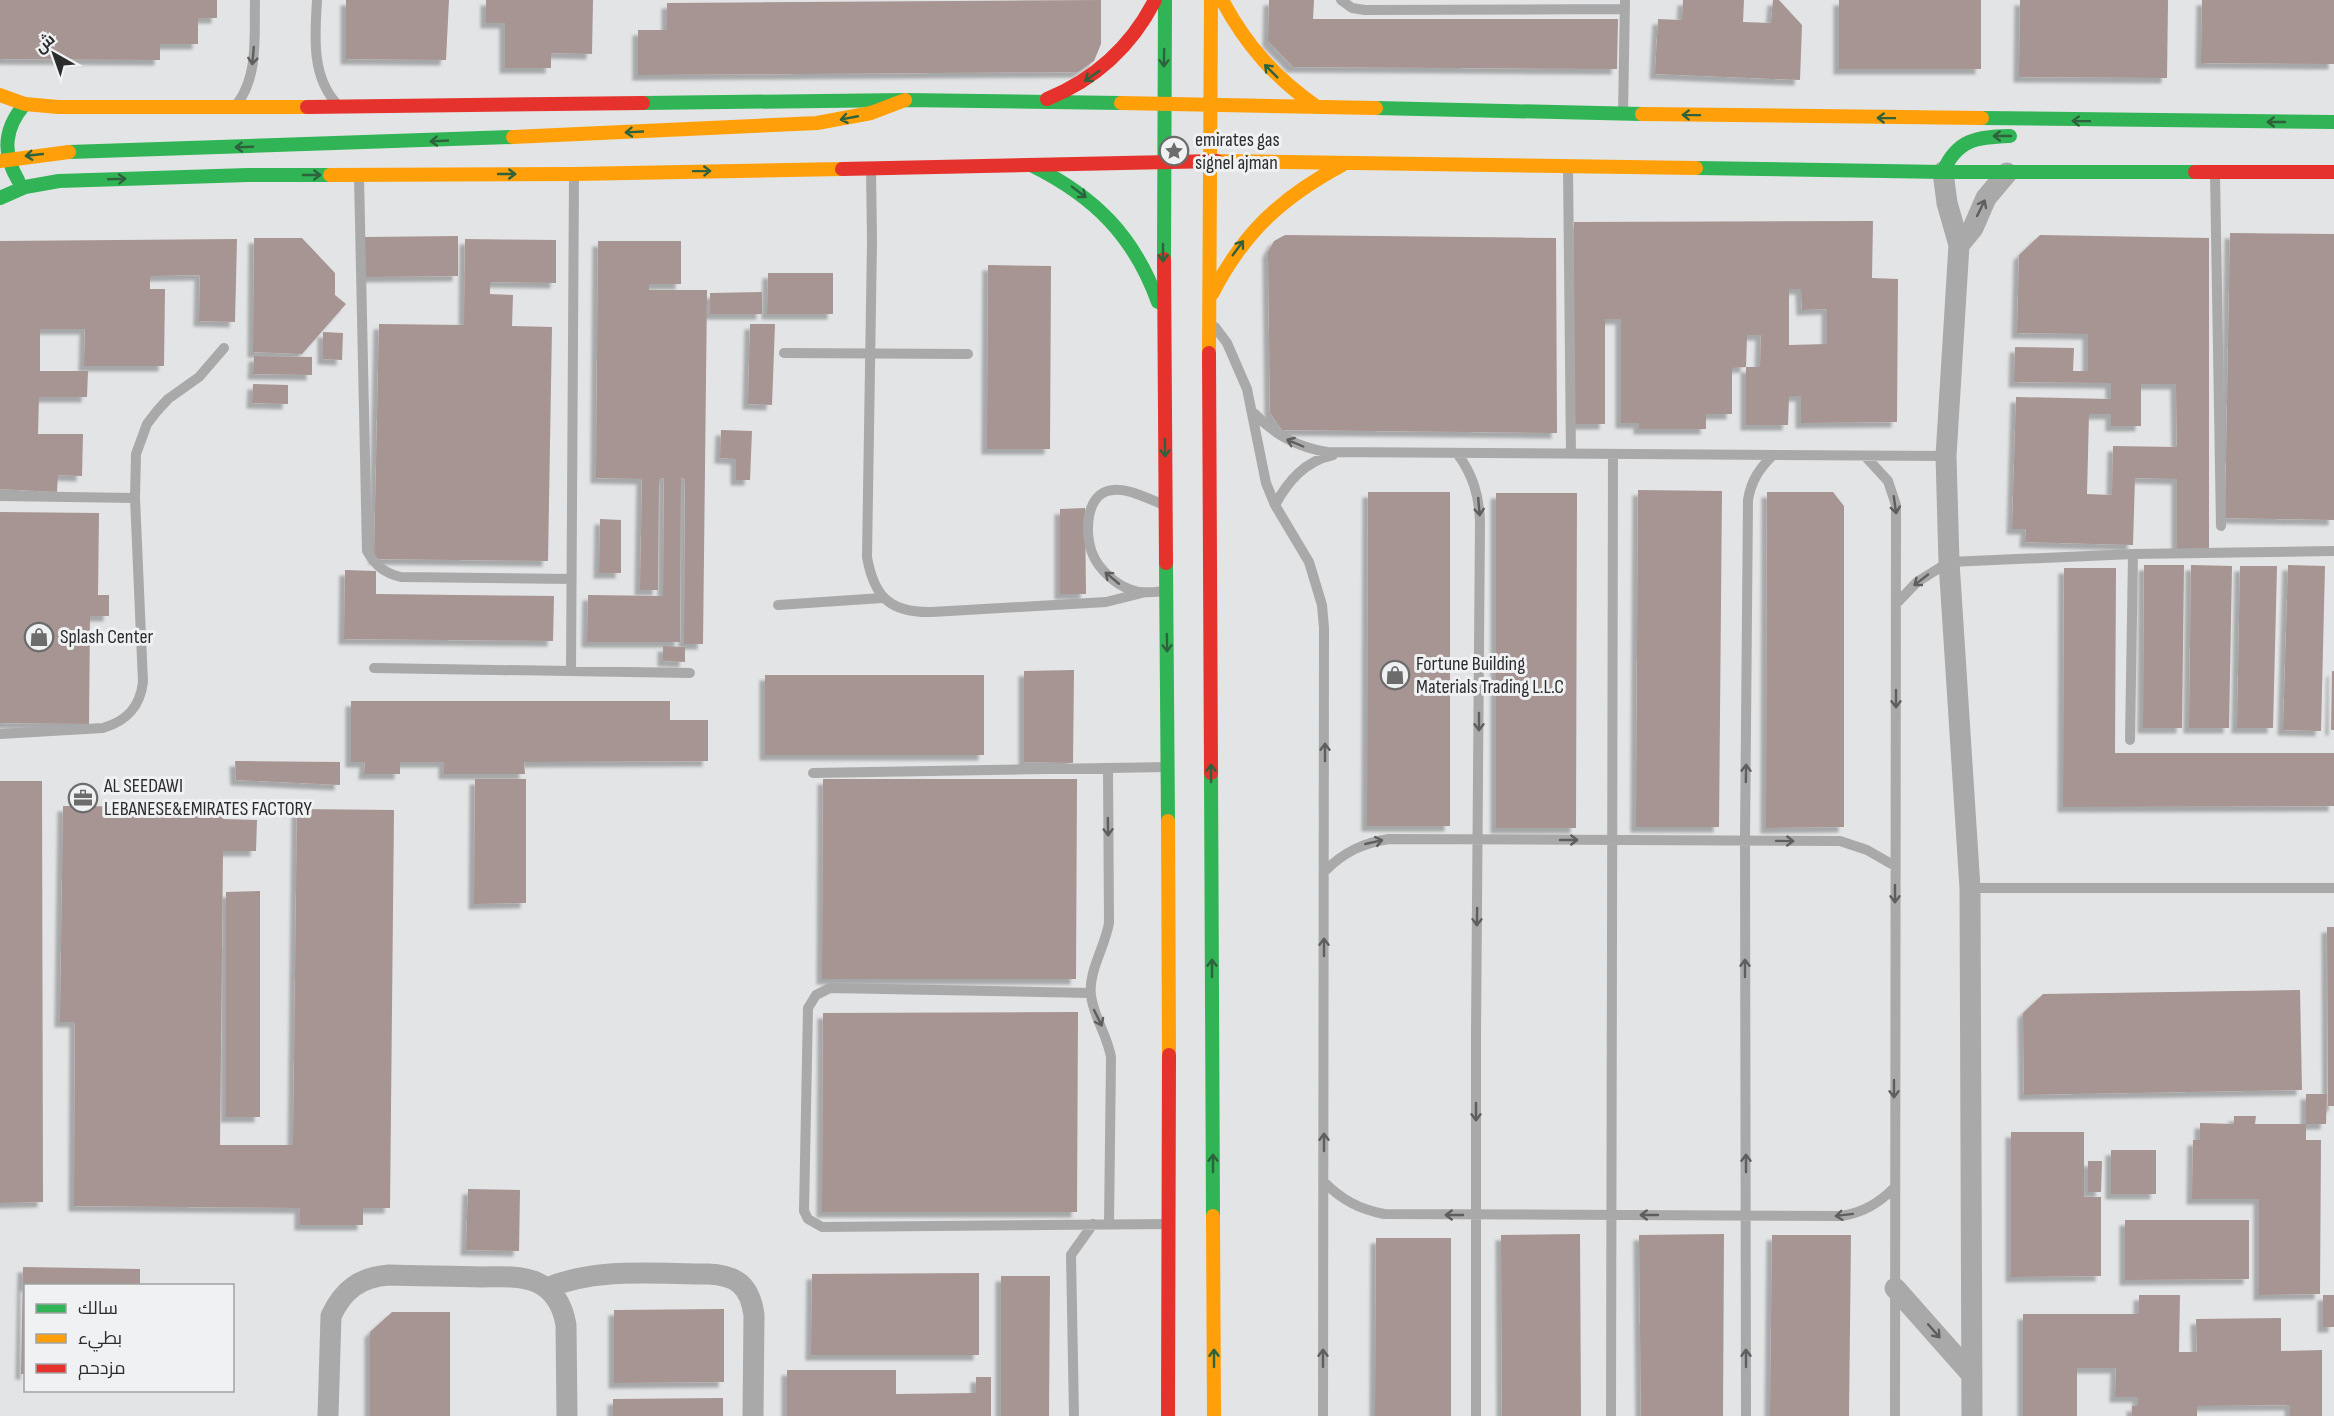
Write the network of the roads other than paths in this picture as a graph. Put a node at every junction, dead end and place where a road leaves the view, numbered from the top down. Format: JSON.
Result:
{"nodes":[{"id":1,"x":255,"y":0,"type":"edge"},
{"id":2,"x":317,"y":0,"type":"edge"},
{"id":3,"x":1155,"y":0,"type":"edge"},
{"id":4,"x":1164,"y":0,"type":"edge"},
{"id":5,"x":1210,"y":0,"type":"edge"},
{"id":6,"x":1222,"y":0,"type":"edge"},
{"id":7,"x":1341,"y":0,"type":"edge"},
{"id":8,"x":1625,"y":4,"type":"edge"},
{"id":9,"x":0,"y":95,"type":"edge"},
{"id":10,"x":905,"y":100,"type":"junction"},
{"id":11,"x":1038,"y":102,"type":"junction"},
{"id":12,"x":26,"y":104,"type":"junction"},
{"id":13,"x":1163,"y":104,"type":"junction"},
{"id":14,"x":1210,"y":104,"type":"junction"},
{"id":15,"x":339,"y":106,"type":"junction"},
{"id":16,"x":1317,"y":107,"type":"junction"},
{"id":17,"x":234,"y":108,"type":"junction"},
{"id":18,"x":1623,"y":114,"type":"junction"},
{"id":19,"x":2162,"y":122,"type":"junction"},
{"id":20,"x":2334,"y":122,"type":"edge"},
{"id":21,"x":2135,"y":135,"type":"dead end"},
{"id":22,"x":2024,"y":136,"type":"dead end"},
{"id":23,"x":0,"y":161,"type":"edge"},
{"id":24,"x":1210,"y":161,"type":"junction"},
{"id":25,"x":1163,"y":162,"type":"junction"},
{"id":26,"x":1345,"y":163,"type":"junction"},
{"id":27,"x":1028,"y":164,"type":"junction"},
{"id":28,"x":1568,"y":166,"type":"junction"},
{"id":29,"x":871,"y":167,"type":"junction"},
{"id":30,"x":1943,"y":172,"type":"junction"},
{"id":31,"x":2007,"y":172,"type":"junction"},
{"id":32,"x":2215,"y":172,"type":"junction"},
{"id":33,"x":2334,"y":172,"type":"edge"},
{"id":34,"x":574,"y":174,"type":"junction"},
{"id":35,"x":359,"y":175,"type":"junction"},
{"id":36,"x":25,"y":187,"type":"junction"},
{"id":37,"x":0,"y":198,"type":"edge"},
{"id":38,"x":1959,"y":245,"type":"junction"},
{"id":39,"x":1210,"y":299,"type":"junction"},
{"id":40,"x":1209,"y":319,"type":"junction"},
{"id":41,"x":1163,"y":322,"type":"junction"},
{"id":42,"x":224,"y":348,"type":"dead end"},
{"id":43,"x":784,"y":353,"type":"dead end"},
{"id":44,"x":870,"y":354,"type":"junction"},
{"id":45,"x":968,"y":354,"type":"dead end"},
{"id":46,"x":1254,"y":413,"type":"junction"},
{"id":47,"x":1345,"y":453,"type":"junction"},
{"id":48,"x":1457,"y":453,"type":"junction"},
{"id":49,"x":1571,"y":454,"type":"junction"},
{"id":50,"x":1613,"y":455,"type":"junction"},
{"id":51,"x":1773,"y":455,"type":"junction"},
{"id":52,"x":1866,"y":456,"type":"junction"},
{"id":53,"x":1946,"y":456,"type":"junction"},
{"id":54,"x":0,"y":496,"type":"edge"},
{"id":55,"x":135,"y":498,"type":"junction"},
{"id":56,"x":1275,"y":505,"type":"junction"},
{"id":57,"x":1165,"y":506,"type":"junction"},
{"id":58,"x":2221,"y":526,"type":"dead end"},
{"id":59,"x":2334,"y":551,"type":"edge"},
{"id":60,"x":2133,"y":554,"type":"junction"},
{"id":61,"x":1950,"y":562,"type":"junction"},
{"id":62,"x":571,"y":579,"type":"junction"},
{"id":63,"x":1166,"y":591,"type":"junction"},
{"id":64,"x":1142,"y":592,"type":"junction"},
{"id":65,"x":882,"y":598,"type":"junction"},
{"id":66,"x":1896,"y":604,"type":"junction"},
{"id":67,"x":778,"y":605,"type":"dead end"},
{"id":68,"x":374,"y":668,"type":"dead end"},
{"id":69,"x":571,"y":671,"type":"junction"},
{"id":70,"x":690,"y":673,"type":"dead end"},
{"id":71,"x":0,"y":734,"type":"edge"},
{"id":72,"x":2130,"y":740,"type":"dead end"},
{"id":73,"x":1168,"y":767,"type":"junction"},
{"id":74,"x":1108,"y":769,"type":"junction"},
{"id":75,"x":813,"y":773,"type":"dead end"},
{"id":76,"x":1479,"y":839,"type":"junction"},
{"id":77,"x":1612,"y":840,"type":"junction"},
{"id":78,"x":1745,"y":840,"type":"junction"},
{"id":79,"x":1895,"y":866,"type":"junction"},
{"id":80,"x":1325,"y":871,"type":"junction"},
{"id":81,"x":1970,"y":888,"type":"junction"},
{"id":82,"x":2334,"y":888,"type":"edge"},
{"id":83,"x":1090,"y":993,"type":"junction"},
{"id":84,"x":1324,"y":1182,"type":"junction"},
{"id":85,"x":1894,"y":1188,"type":"junction"},
{"id":86,"x":1477,"y":1215,"type":"junction"},
{"id":87,"x":1611,"y":1215,"type":"junction"},
{"id":88,"x":1746,"y":1215,"type":"junction"},
{"id":89,"x":1093,"y":1224,"type":"junction"},
{"id":90,"x":1109,"y":1224,"type":"junction"},
{"id":91,"x":1171,"y":1224,"type":"junction"},
{"id":92,"x":547,"y":1288,"type":"junction"},
{"id":93,"x":1896,"y":1288,"type":"junction"},
{"id":94,"x":1972,"y":1375,"type":"junction"},
{"id":95,"x":328,"y":1416,"type":"edge"},
{"id":96,"x":567,"y":1416,"type":"edge"},
{"id":97,"x":753,"y":1416,"type":"edge"},
{"id":98,"x":1074,"y":1416,"type":"edge"},
{"id":99,"x":1168,"y":1416,"type":"edge"},
{"id":100,"x":1214,"y":1416,"type":"edge"},
{"id":101,"x":1323,"y":1416,"type":"edge"},
{"id":102,"x":1476,"y":1416,"type":"edge"},
{"id":103,"x":1611,"y":1416,"type":"edge"},
{"id":104,"x":1746,"y":1416,"type":"edge"},
{"id":105,"x":1895,"y":1416,"type":"edge"},
{"id":106,"x":1972,"y":1416,"type":"edge"}],
"edges":[{"from":1,"to":17,"type":"lane","one_way":true},
{"from":2,"to":15,"type":"lane"},
{"from":3,"to":11,"type":"main road","one_way":true},
{"from":4,"to":13,"type":"main road","one_way":true},
{"from":5,"to":14,"type":"main road"},
{"from":16,"to":6,"type":"main road","one_way":true},
{"from":7,"to":8,"type":"lane"},
{"from":8,"to":18,"type":"lane"},
{"from":9,"to":12,"type":"main road"},
{"from":10,"to":11,"type":"main road"},
{"from":10,"to":15,"type":"main road"},
{"from":10,"to":23,"type":"main road","one_way":true,"bridge":true},
{"from":11,"to":13,"type":"main road"},
{"from":12,"to":17,"type":"main road"},
{"from":12,"to":36,"type":"main road"},
{"from":13,"to":14,"type":"main road"},
{"from":13,"to":25,"type":"main road"},
{"from":14,"to":16,"type":"main road"},
{"from":14,"to":24,"type":"main road"},
{"from":15,"to":17,"type":"main road"},
{"from":16,"to":18,"type":"main road"},
{"from":19,"to":18,"type":"main road","one_way":true},
{"from":20,"to":19,"type":"main road","one_way":true},
{"from":19,"to":21,"type":"main road"},
{"from":22,"to":30,"type":"main road","one_way":true},
{"from":24,"to":25,"type":"main road"},
{"from":24,"to":26,"type":"main road"},
{"from":24,"to":39,"type":"main road"},
{"from":25,"to":27,"type":"main road"},
{"from":25,"to":41,"type":"main road","one_way":true},
{"from":26,"to":28,"type":"main road"},
{"from":39,"to":26,"type":"main road","one_way":true},
{"from":27,"to":29,"type":"main road"},
{"from":27,"to":41,"type":"main road","one_way":true},
{"from":28,"to":30,"type":"main road"},
{"from":28,"to":49,"type":"lane"},
{"from":34,"to":29,"type":"main road","one_way":true},
{"from":29,"to":44,"type":"lane"},
{"from":30,"to":31,"type":"main road"},
{"from":30,"to":38,"type":"street"},
{"from":31,"to":32,"type":"main road"},
{"from":38,"to":31,"type":"street","one_way":true},
{"from":32,"to":33,"type":"main road"},
{"from":32,"to":58,"type":"lane"},
{"from":35,"to":34,"type":"main road","one_way":true},
{"from":34,"to":62,"type":"lane"},
{"from":36,"to":35,"type":"main road","one_way":true},
{"from":35,"to":62,"type":"lane"},
{"from":36,"to":37,"type":"main road"},
{"from":38,"to":53,"type":"street"},
{"from":39,"to":40,"type":"main road"},
{"from":40,"to":46,"type":"lane"},
{"from":100,"to":40,"type":"main road","one_way":true},
{"from":41,"to":57,"type":"main road","one_way":true},
{"from":42,"to":55,"type":"lane"},
{"from":43,"to":44,"type":"lane"},
{"from":44,"to":45,"type":"lane"},
{"from":44,"to":65,"type":"lane"},
{"from":47,"to":46,"type":"lane","one_way":true},
{"from":46,"to":56,"type":"lane"},
{"from":47,"to":48,"type":"lane"},
{"from":47,"to":56,"type":"lane"},
{"from":48,"to":49,"type":"lane"},
{"from":48,"to":76,"type":"lane","one_way":true},
{"from":49,"to":50,"type":"lane"},
{"from":50,"to":51,"type":"lane"},
{"from":50,"to":77,"type":"lane"},
{"from":51,"to":52,"type":"lane"},
{"from":78,"to":51,"type":"lane","one_way":true},
{"from":52,"to":53,"type":"lane"},
{"from":52,"to":66,"type":"lane","one_way":true},
{"from":53,"to":61,"type":"street"},
{"from":54,"to":55,"type":"lane"},
{"from":55,"to":71,"type":"lane"},
{"from":80,"to":56,"type":"lane","one_way":true},
{"from":57,"to":63,"type":"main road"},
{"from":64,"to":57,"type":"lane","one_way":true},
{"from":59,"to":60,"type":"lane"},
{"from":60,"to":61,"type":"lane"},
{"from":60,"to":72,"type":"lane"},
{"from":61,"to":66,"type":"lane","one_way":true},
{"from":61,"to":81,"type":"street"},
{"from":62,"to":69,"type":"lane"},
{"from":63,"to":64,"type":"lane"},
{"from":63,"to":73,"type":"main road","one_way":true},
{"from":64,"to":65,"type":"lane"},
{"from":65,"to":67,"type":"lane"},
{"from":66,"to":79,"type":"lane","one_way":true},
{"from":68,"to":69,"type":"lane"},
{"from":69,"to":70,"type":"lane"},
{"from":73,"to":74,"type":"lane"},
{"from":73,"to":91,"type":"main road"},
{"from":74,"to":75,"type":"lane"},
{"from":74,"to":83,"type":"lane","one_way":true},
{"from":76,"to":77,"type":"lane","one_way":true},
{"from":80,"to":76,"type":"lane","one_way":true},
{"from":76,"to":86,"type":"lane","one_way":true},
{"from":77,"to":78,"type":"lane"},
{"from":77,"to":87,"type":"lane"},
{"from":78,"to":79,"type":"lane","one_way":true},
{"from":88,"to":78,"type":"lane","one_way":true},
{"from":79,"to":85,"type":"lane","one_way":true},
{"from":84,"to":80,"type":"lane","one_way":true},
{"from":81,"to":82,"type":"lane"},
{"from":81,"to":94,"type":"street"},
{"from":83,"to":89,"type":"lane"},
{"from":83,"to":90,"type":"lane","one_way":true},
{"from":86,"to":84,"type":"lane","one_way":true},
{"from":101,"to":84,"type":"lane","one_way":true},
{"from":85,"to":88,"type":"lane","one_way":true},
{"from":85,"to":93,"type":"lane"},
{"from":86,"to":87,"type":"lane"},
{"from":86,"to":102,"type":"lane"},
{"from":88,"to":87,"type":"lane","one_way":true},
{"from":87,"to":103,"type":"lane"},
{"from":104,"to":88,"type":"lane","one_way":true},
{"from":89,"to":90,"type":"lane"},
{"from":89,"to":98,"type":"lane"},
{"from":90,"to":91,"type":"lane"},
{"from":91,"to":99,"type":"main road"},
{"from":92,"to":95,"type":"street"},
{"from":92,"to":96,"type":"street"},
{"from":92,"to":97,"type":"street"},
{"from":93,"to":94,"type":"street","one_way":true},
{"from":93,"to":105,"type":"lane"},
{"from":94,"to":106,"type":"street"}]}
